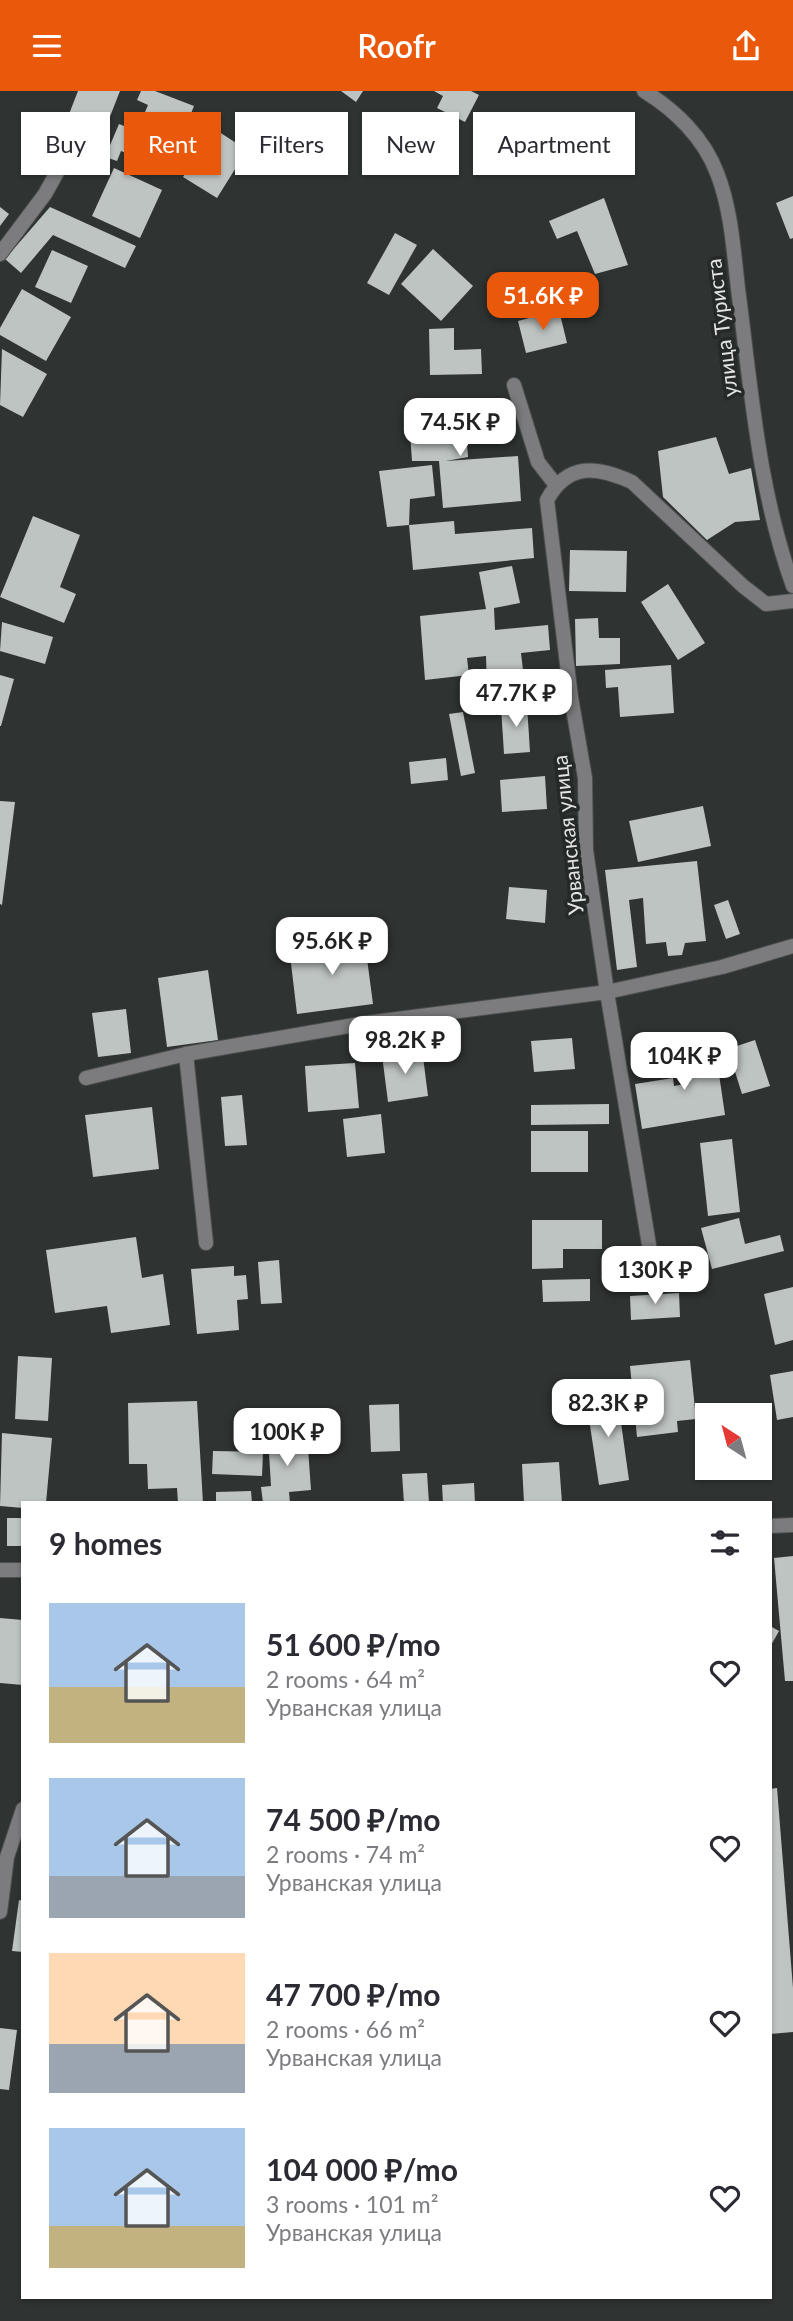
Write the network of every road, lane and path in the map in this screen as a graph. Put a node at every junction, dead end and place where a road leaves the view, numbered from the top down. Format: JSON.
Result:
{"nodes":[{"id":1,"x":644,"y":91,"type":"edge"},
{"id":2,"x":56,"y":175,"type":"edge"},
{"id":3,"x":0,"y":254,"type":"edge"},
{"id":4,"x":514,"y":385,"type":"dead end"},
{"id":5,"x":555,"y":484,"type":"junction"},
{"id":6,"x":793,"y":586,"type":"edge"},
{"id":7,"x":793,"y":601,"type":"edge"},
{"id":8,"x":793,"y":946,"type":"edge"},
{"id":9,"x":607,"y":992,"type":"junction"},
{"id":10,"x":186,"y":1054,"type":"junction"},
{"id":11,"x":86,"y":1078,"type":"dead end"},
{"id":12,"x":206,"y":1243,"type":"dead end"},
{"id":13,"x":654,"y":1275,"type":"dead end"},
{"id":14,"x":793,"y":1525,"type":"edge"},
{"id":15,"x":772,"y":1526,"type":"edge"},
{"id":16,"x":0,"y":1570,"type":"edge"},
{"id":17,"x":21,"y":1570,"type":"edge"},
{"id":18,"x":21,"y":1815,"type":"edge"},
{"id":19,"x":0,"y":1912,"type":"edge"}],
"edges":[{"from":1,"to":6,"type":"street","name":"улица Туриста"},
{"from":2,"to":3,"type":"street"},
{"from":4,"to":5,"type":"street"},
{"from":5,"to":7,"type":"street"},
{"from":5,"to":9,"type":"street","name":"Урванская улица"},
{"from":8,"to":9,"type":"street"},
{"from":9,"to":10,"type":"street"},
{"from":9,"to":13,"type":"street","name":"Урванская улица"},
{"from":10,"to":11,"type":"street"},
{"from":10,"to":12,"type":"street"},
{"from":14,"to":15,"type":"street"},
{"from":16,"to":17,"type":"street"},
{"from":18,"to":19,"type":"street"}]}
